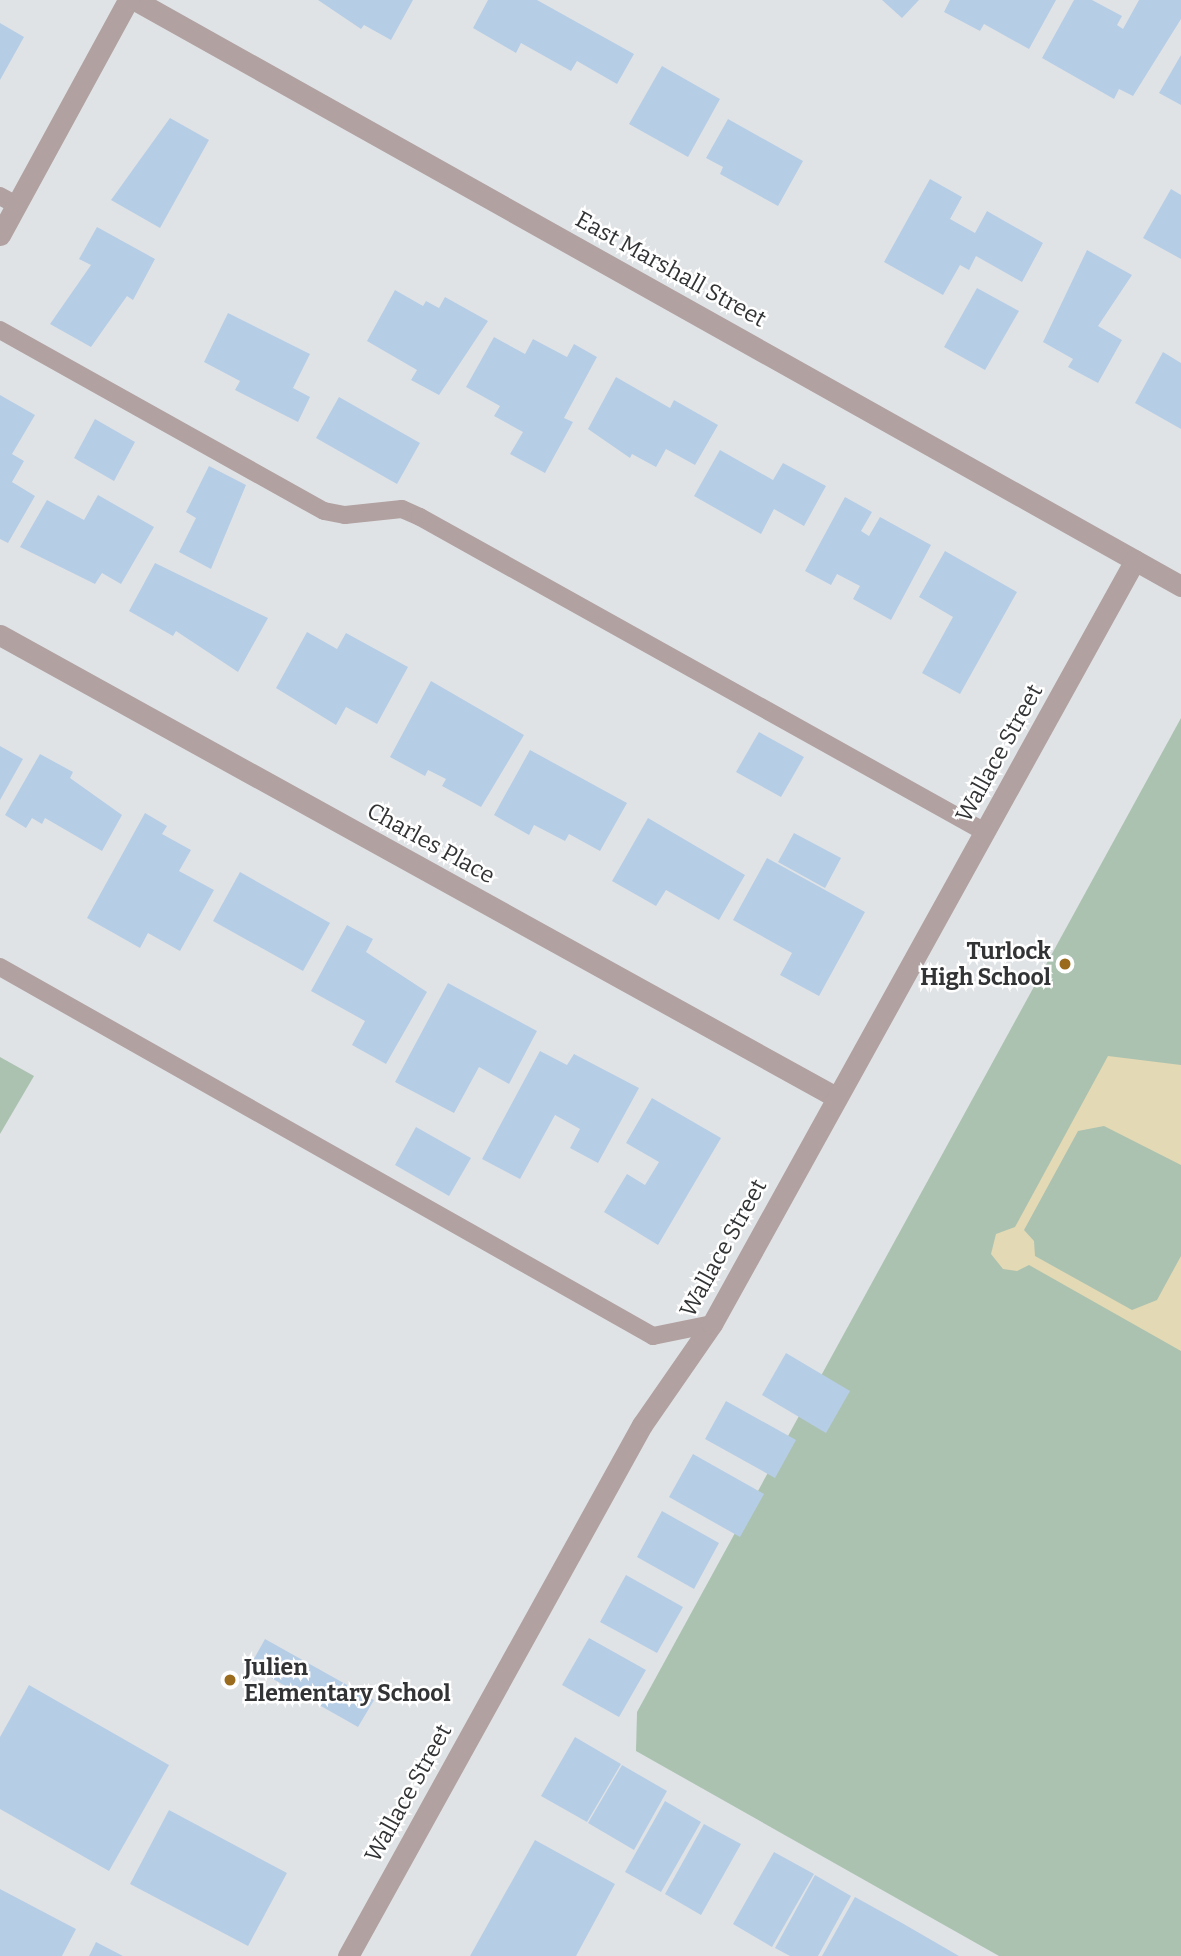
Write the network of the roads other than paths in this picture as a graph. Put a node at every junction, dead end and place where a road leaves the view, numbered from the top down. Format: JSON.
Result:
{"nodes":[{"id":1,"x":128,"y":0,"type":"edge"},
{"id":2,"x":135,"y":0,"type":"edge"},
{"id":3,"x":8,"y":201,"type":"edge"},
{"id":4,"x":0,"y":235,"type":"edge"},
{"id":5,"x":0,"y":330,"type":"edge"},
{"id":6,"x":1135,"y":560,"type":"junction"},
{"id":7,"x":1181,"y":586,"type":"edge"},
{"id":8,"x":0,"y":635,"type":"edge"},
{"id":9,"x":985,"y":832,"type":"junction"},
{"id":10,"x":0,"y":967,"type":"edge"},
{"id":11,"x":836,"y":1097,"type":"junction"},
{"id":12,"x":712,"y":1325,"type":"junction"},
{"id":13,"x":348,"y":1956,"type":"edge"}],
"edges":[{"from":1,"to":3,"type":"street"},
{"from":2,"to":6,"type":"street","name":"East Marshall Street"},
{"from":3,"to":4,"type":"street"},
{"from":5,"to":9,"type":"lane"},
{"from":6,"to":7,"type":"street","name":"East Marshall Street"},
{"from":6,"to":9,"type":"street","name":"Wallace Street"},
{"from":8,"to":11,"type":"street","name":"Charles Place"},
{"from":9,"to":11,"type":"street","name":"Wallace Street"},
{"from":10,"to":12,"type":"lane"},
{"from":11,"to":12,"type":"street","name":"Wallace Street"},
{"from":12,"to":13,"type":"street","name":"Wallace Street"}]}
